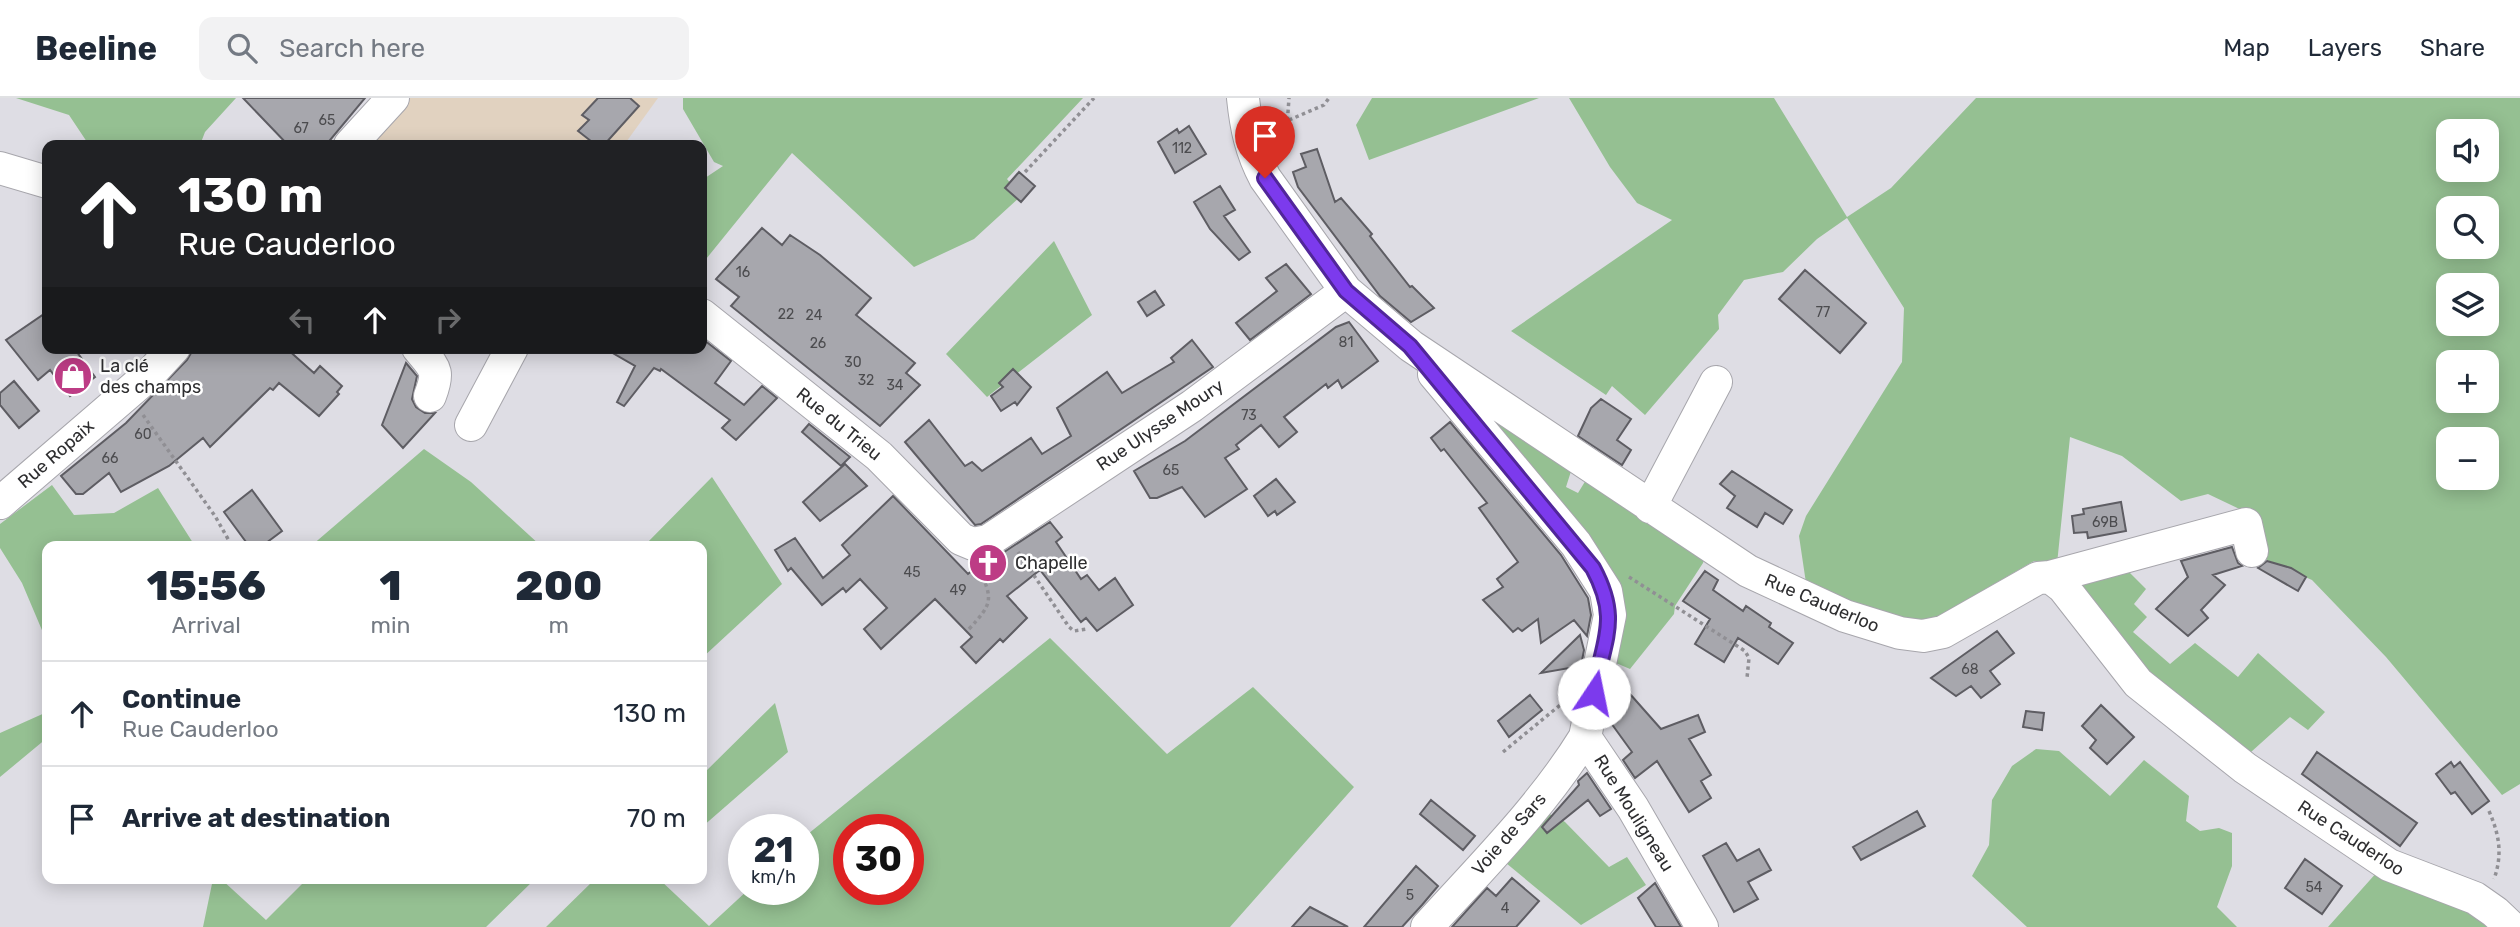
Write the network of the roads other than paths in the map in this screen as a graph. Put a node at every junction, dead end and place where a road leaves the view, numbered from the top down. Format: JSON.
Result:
{"nodes":[{"id":1,"x":393,"y":98,"type":"edge"},
{"id":2,"x":1243,"y":98,"type":"edge"},
{"id":3,"x":355,"y":140,"type":"edge"},
{"id":4,"x":0,"y":168,"type":"edge"},
{"id":5,"x":42,"y":181,"type":"edge"},
{"id":6,"x":1346,"y":291,"type":"junction"},
{"id":7,"x":707,"y":319,"type":"edge"},
{"id":8,"x":1410,"y":346,"type":"junction"},
{"id":9,"x":144,"y":354,"type":"edge"},
{"id":10,"x":168,"y":354,"type":"edge"},
{"id":11,"x":423,"y":354,"type":"edge"},
{"id":12,"x":509,"y":354,"type":"edge"},
{"id":13,"x":1716,"y":382,"type":"dead end"},
{"id":14,"x":430,"y":396,"type":"dead end"},
{"id":15,"x":114,"y":404,"type":"junction"},
{"id":16,"x":471,"y":425,"type":"dead end"},
{"id":17,"x":0,"y":503,"type":"edge"},
{"id":18,"x":1650,"y":507,"type":"junction"},
{"id":19,"x":970,"y":543,"type":"joint"},
{"id":20,"x":2252,"y":551,"type":"dead end"},
{"id":21,"x":2050,"y":577,"type":"junction"},
{"id":22,"x":1585,"y":737,"type":"junction"},
{"id":23,"x":2520,"y":916,"type":"edge"},
{"id":24,"x":1427,"y":927,"type":"edge"},
{"id":25,"x":1702,"y":927,"type":"edge"},
{"id":26,"x":2511,"y":927,"type":"edge"}],
"edges":[{"from":1,"to":3,"type":"street"},
{"from":2,"to":6,"type":"street","name":"Rue Cauderloo"},
{"from":4,"to":5,"type":"street"},
{"from":6,"to":8,"type":"street","name":"Rue Cauderloo"},
{"from":6,"to":19,"type":"street","name":"Rue Ulysse Moury"},
{"from":7,"to":19,"type":"street","name":"Rue du Trieu"},
{"from":8,"to":18,"type":"street","name":"Rue Cauderloo"},
{"from":8,"to":22,"type":"street","name":"Rue Mouligneau"},
{"from":9,"to":15,"type":"street"},
{"from":10,"to":15,"type":"street","name":"Rue Ropaix"},
{"from":11,"to":14,"type":"street"},
{"from":12,"to":16,"type":"street"},
{"from":13,"to":18,"type":"street"},
{"from":15,"to":17,"type":"street","name":"Rue Ropaix"},
{"from":18,"to":21,"type":"street","name":"Rue Cauderloo"},
{"from":20,"to":21,"type":"street"},
{"from":21,"to":26,"type":"street","name":"Rue Cauderloo"},
{"from":22,"to":24,"type":"street","name":"Voie de Sars"},
{"from":22,"to":25,"type":"street","name":"Rue Mouligneau"},
{"from":23,"to":26,"type":"street"}]}
